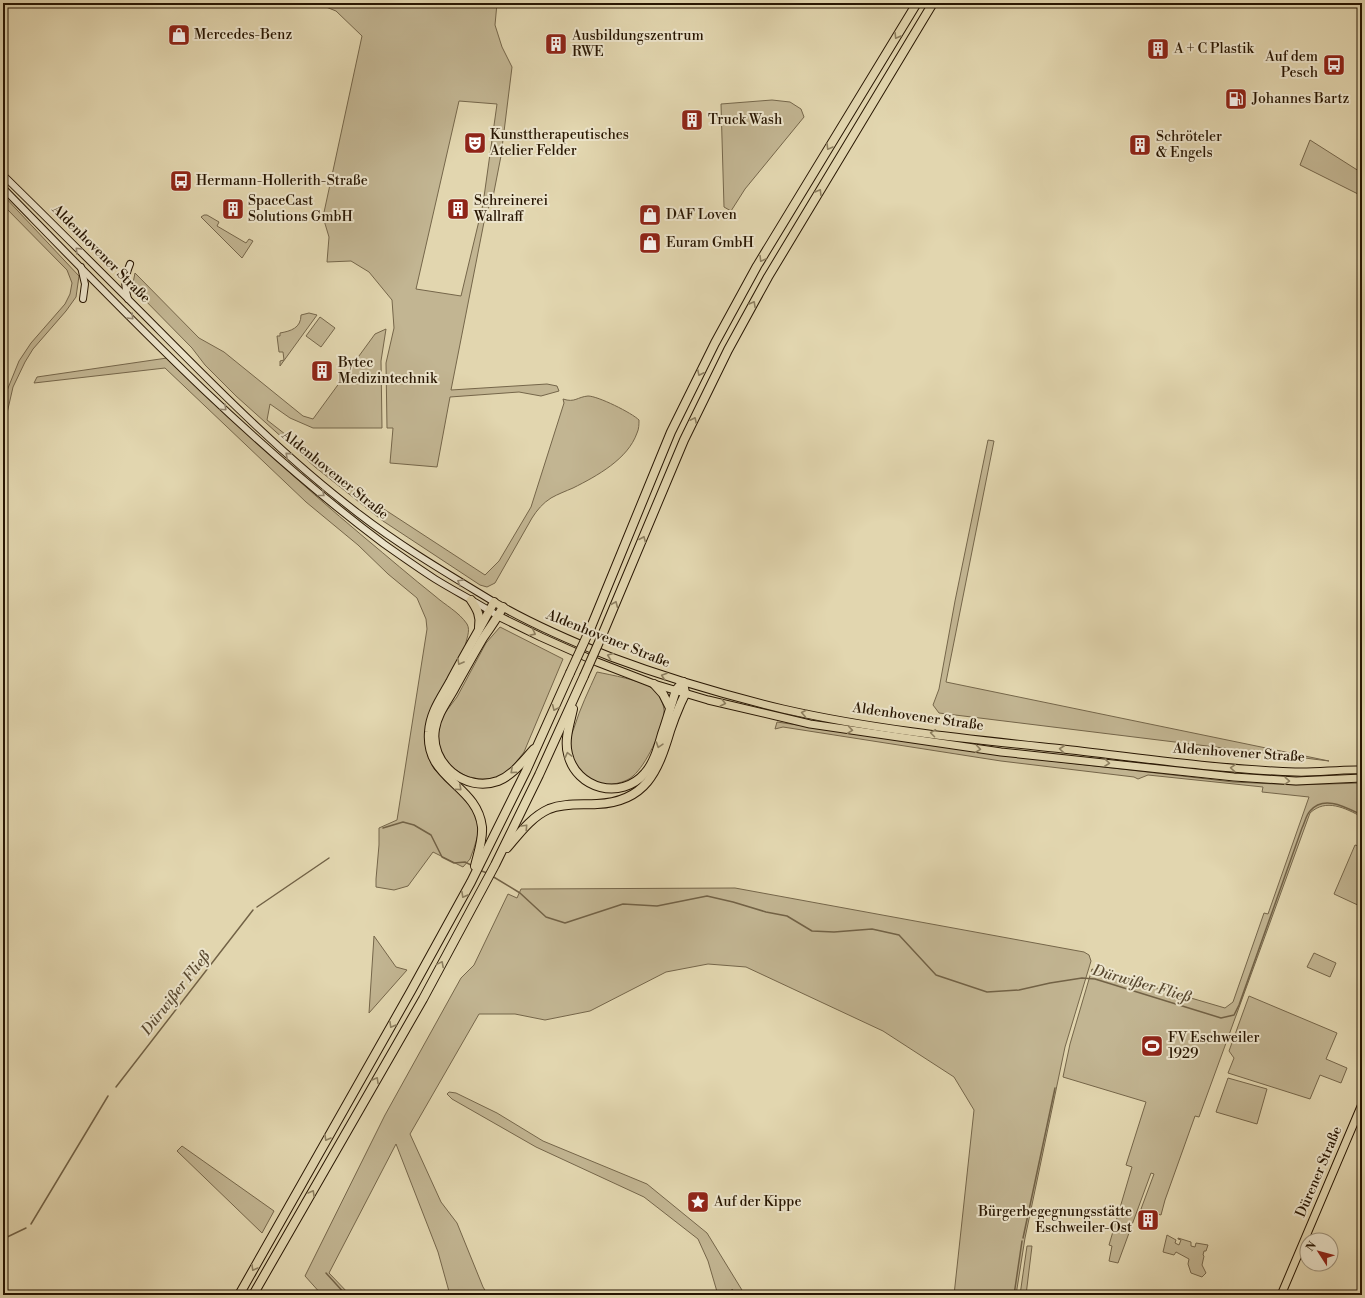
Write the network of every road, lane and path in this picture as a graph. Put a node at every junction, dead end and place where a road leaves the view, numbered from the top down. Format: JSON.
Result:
{"nodes":[{"id":1,"x":917,"y":3,"type":"edge"},
{"id":2,"x":933,"y":3,"type":"edge"},
{"id":3,"x":3,"y":175,"type":"edge"},
{"id":4,"x":3,"y":188,"type":"edge"},
{"id":5,"x":130,"y":264,"type":"dead end"},
{"id":6,"x":81,"y":267,"type":"junction"},
{"id":7,"x":83,"y":299,"type":"dead end"},
{"id":8,"x":129,"y":300,"type":"junction"},
{"id":9,"x":471,"y":600,"type":"junction"},
{"id":10,"x":494,"y":602,"type":"junction"},
{"id":11,"x":503,"y":607,"type":"junction"},
{"id":12,"x":490,"y":610,"type":"junction"},
{"id":13,"x":498,"y":616,"type":"junction"},
{"id":14,"x":479,"y":628,"type":"junction"},
{"id":15,"x":683,"y":682,"type":"junction"},
{"id":16,"x":654,"y":684,"type":"junction"},
{"id":17,"x":676,"y":690,"type":"junction"},
{"id":18,"x":685,"y":693,"type":"junction"},
{"id":19,"x":576,"y":694,"type":"junction"},
{"id":20,"x":670,"y":708,"type":"junction"},
{"id":21,"x":539,"y":742,"type":"junction"},
{"id":22,"x":1362,"y":770,"type":"edge"},
{"id":23,"x":1362,"y":778,"type":"edge"},
{"id":24,"x":500,"y":856,"type":"junction"},
{"id":25,"x":480,"y":858,"type":"junction"},
{"id":26,"x":1362,"y":1104,"type":"edge"},
{"id":27,"x":238,"y":1295,"type":"edge"},
{"id":28,"x":253,"y":1295,"type":"edge"},
{"id":29,"x":1281,"y":1295,"type":"edge"}],
"edges":[{"from":1,"to":21,"type":"highway","one_way":true,"bridge":true},
{"from":19,"to":2,"type":"highway","one_way":true,"bridge":true},
{"from":8,"to":3,"type":"main road","name":"Aldenhovener Straße","one_way":true},
{"from":4,"to":6,"type":"main road","name":"Aldenhovener Straße"},
{"from":5,"to":8,"type":"main road"},
{"from":6,"to":7,"type":"main road"},
{"from":6,"to":9,"type":"main road","name":"Aldenhovener Straße","one_way":true},
{"from":10,"to":8,"type":"main road","name":"Aldenhovener Straße","one_way":true},
{"from":9,"to":12,"type":"main road","name":"Aldenhovener Straße"},
{"from":9,"to":14,"type":"highway"},
{"from":10,"to":11,"type":"main road","name":"Aldenhovener Straße"},
{"from":10,"to":12,"type":"highway"},
{"from":11,"to":13,"type":"highway"},
{"from":15,"to":11,"type":"main road","name":"Aldenhovener Straße","one_way":true},
{"from":12,"to":13,"type":"main road","name":"Aldenhovener Straße"},
{"from":12,"to":14,"type":"highway"},
{"from":13,"to":16,"type":"main road","name":"Aldenhovener Straße","one_way":true},
{"from":21,"to":13,"type":"highway","one_way":true},
{"from":14,"to":25,"type":"highway","one_way":true},
{"from":15,"to":17,"type":"highway"},
{"from":15,"to":18,"type":"highway"},
{"from":22,"to":15,"type":"main road","name":"Aldenhovener Straße","one_way":true},
{"from":16,"to":17,"type":"main road","name":"Aldenhovener Straße"},
{"from":16,"to":20,"type":"highway"},
{"from":17,"to":18,"type":"main road","name":"Aldenhovener Straße"},
{"from":17,"to":20,"type":"highway"},
{"from":18,"to":23,"type":"main road","name":"Aldenhovener Straße","one_way":true},
{"from":24,"to":18,"type":"highway","one_way":true},
{"from":20,"to":19,"type":"highway","one_way":true},
{"from":19,"to":24,"type":"highway"},
{"from":21,"to":25,"type":"highway"},
{"from":28,"to":24,"type":"highway","one_way":true},
{"from":25,"to":27,"type":"highway","one_way":true},
{"from":26,"to":29,"type":"main road","name":"Dürener Straße"}]}
